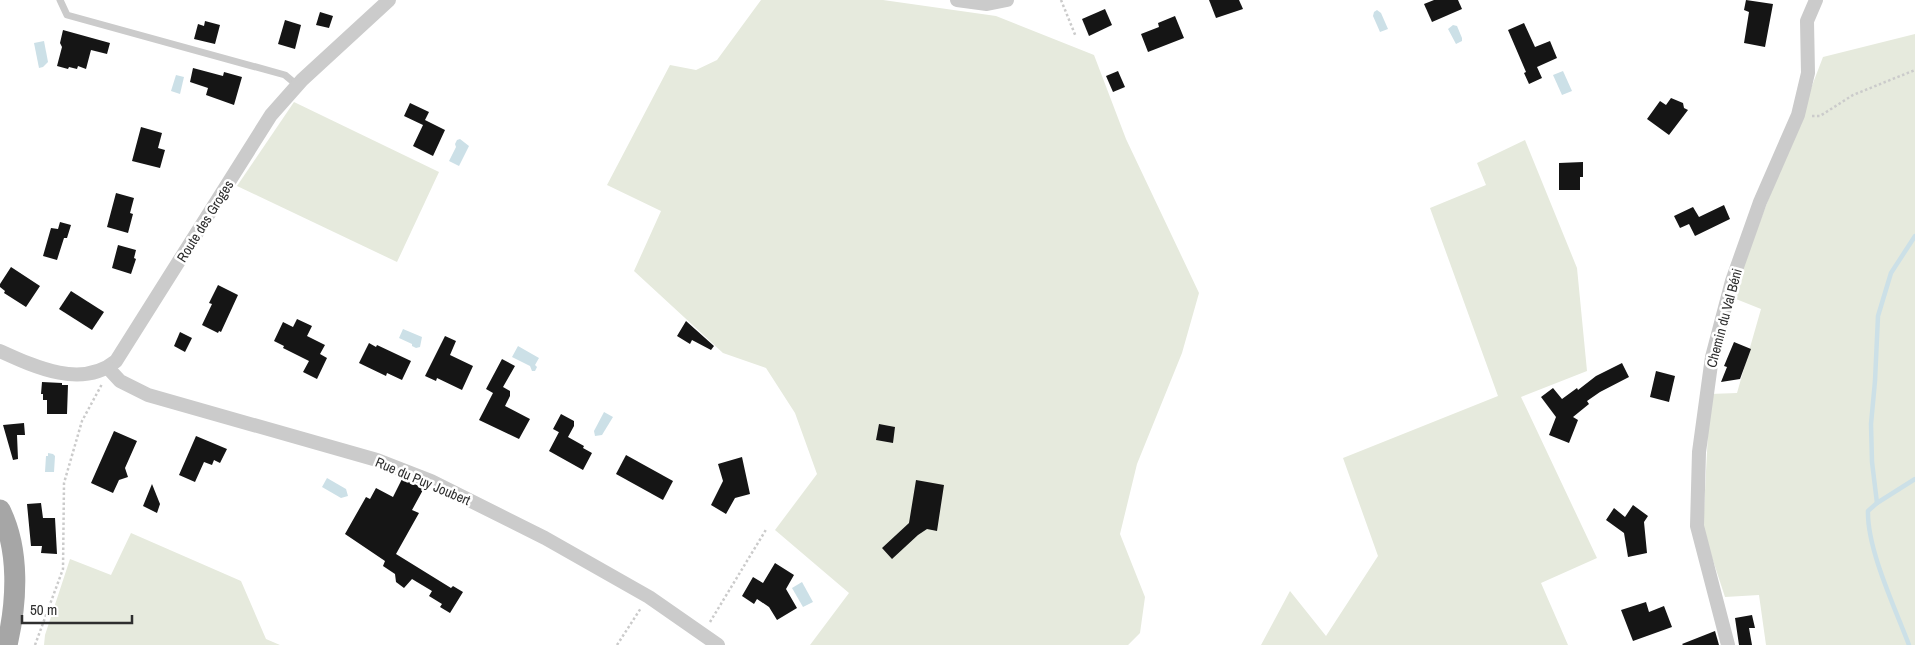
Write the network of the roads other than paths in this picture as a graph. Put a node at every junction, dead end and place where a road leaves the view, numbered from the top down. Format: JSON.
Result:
{"nodes":[{"id":1,"x":60,"y":0,"type":"edge"},
{"id":2,"x":389,"y":0,"type":"edge"},
{"id":3,"x":957,"y":0,"type":"edge"},
{"id":4,"x":1007,"y":0,"type":"edge"},
{"id":5,"x":1816,"y":0,"type":"edge"},
{"id":6,"x":297,"y":85,"type":"junction"},
{"id":7,"x":0,"y":351,"type":"edge"},
{"id":8,"x":108,"y":368,"type":"junction"},
{"id":9,"x":0,"y":510,"type":"edge"},
{"id":10,"x":7,"y":645,"type":"edge"},
{"id":11,"x":718,"y":645,"type":"edge"},
{"id":12,"x":1728,"y":645,"type":"edge"}],
"edges":[{"from":1,"to":6,"type":"lane"},
{"from":2,"to":6,"type":"street","name":"Route des Groges"},
{"from":3,"to":4,"type":"street"},
{"from":5,"to":12,"type":"street","name":"Chemin du Val Béni"},
{"from":6,"to":8,"type":"street","name":"Route des Groges"},
{"from":7,"to":8,"type":"street"},
{"from":8,"to":11,"type":"street","name":"Rue du Puy Joubert"},
{"from":9,"to":10,"type":"main road"}]}
